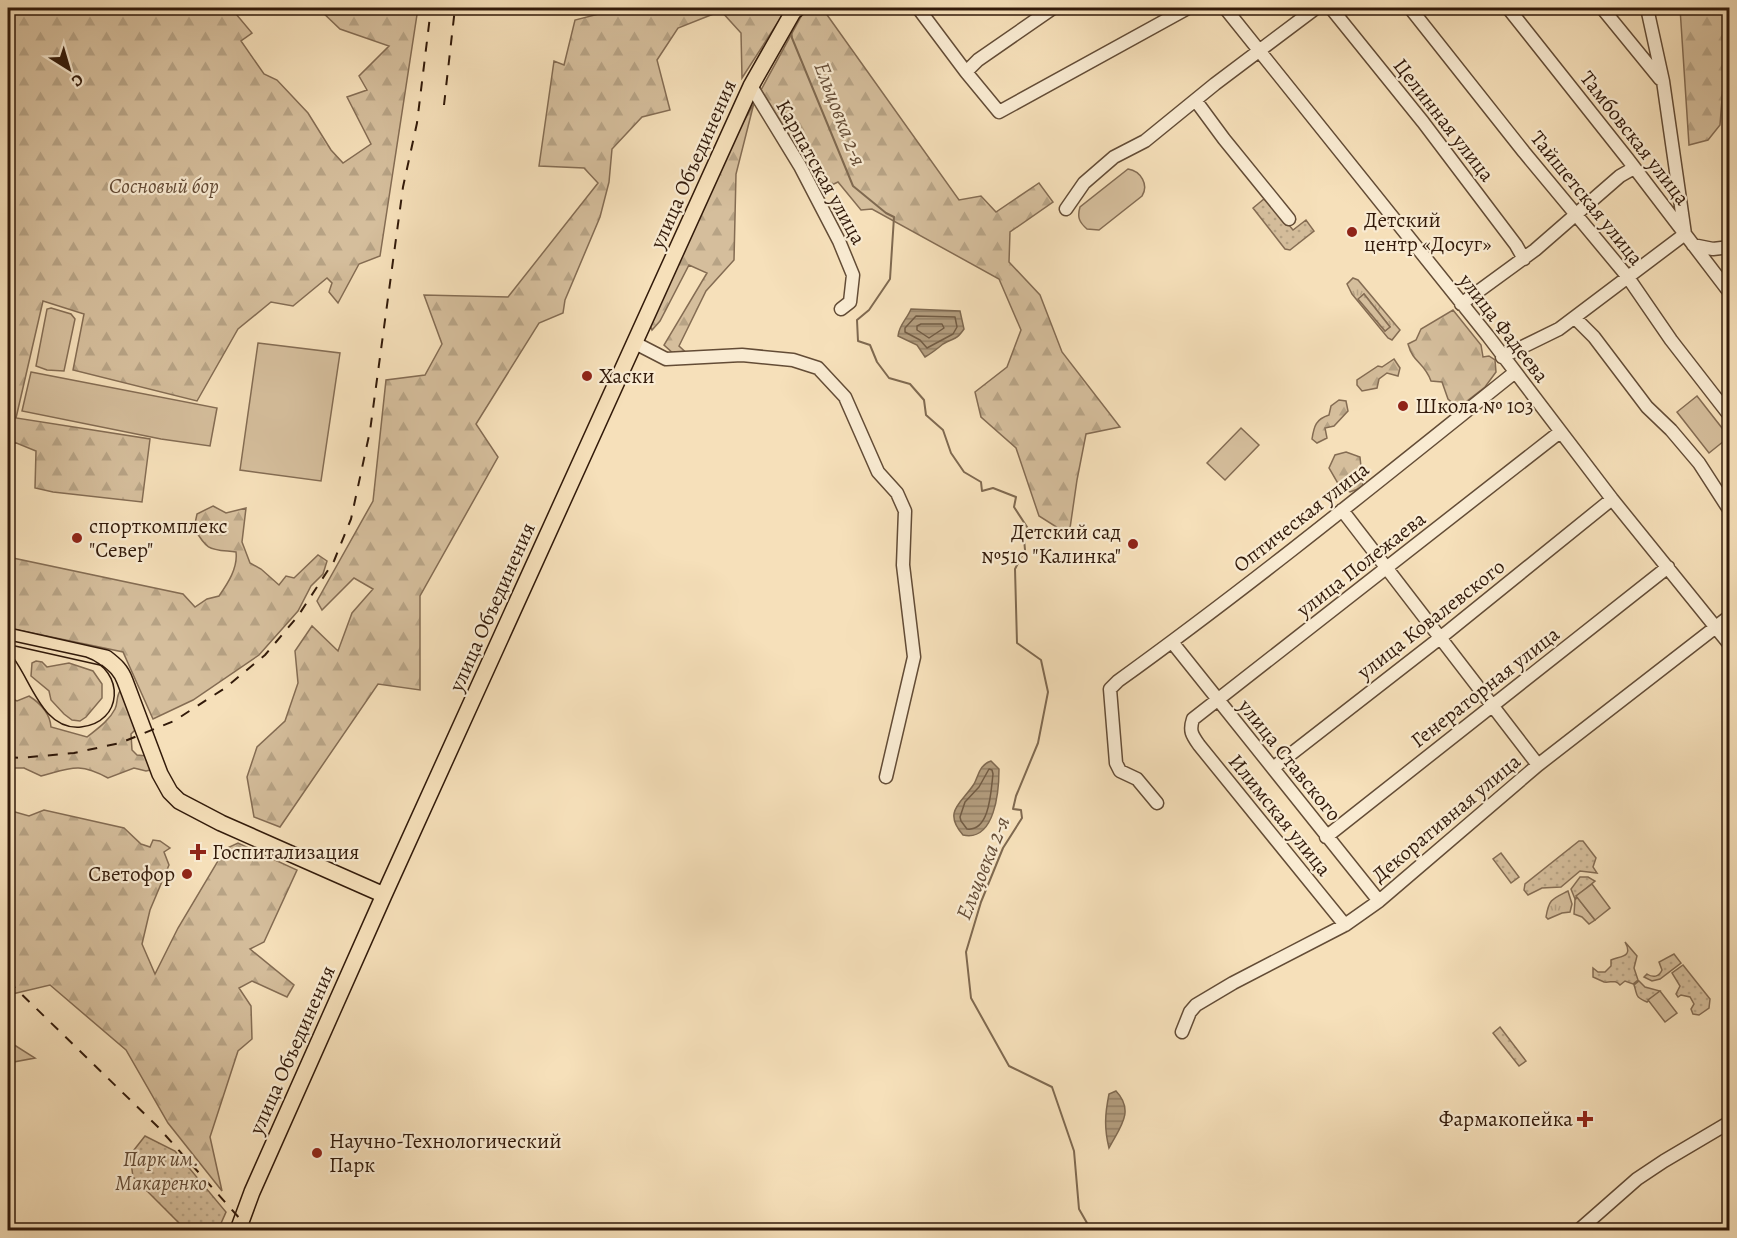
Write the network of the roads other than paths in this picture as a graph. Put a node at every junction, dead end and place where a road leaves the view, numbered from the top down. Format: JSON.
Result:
{"nodes":[{"id":1,"x":798,"y":8,"type":"edge"},
{"id":2,"x":918,"y":8,"type":"edge"},
{"id":3,"x":1053,"y":8,"type":"edge"},
{"id":4,"x":1188,"y":8,"type":"edge"},
{"id":5,"x":1225,"y":8,"type":"edge"},
{"id":6,"x":1316,"y":8,"type":"edge"},
{"id":7,"x":1331,"y":8,"type":"edge"},
{"id":8,"x":1410,"y":8,"type":"edge"},
{"id":9,"x":1508,"y":8,"type":"edge"},
{"id":10,"x":1602,"y":8,"type":"edge"},
{"id":11,"x":1647,"y":8,"type":"edge"},
{"id":12,"x":1259,"y":50,"type":"junction"},
{"id":13,"x":966,"y":72,"type":"junction"},
{"id":14,"x":1663,"y":81,"type":"junction"},
{"id":15,"x":751,"y":86,"type":"junction"},
{"id":16,"x":1196,"y":101,"type":"junction"},
{"id":17,"x":1634,"y":168,"type":"junction"},
{"id":18,"x":1066,"y":209,"type":"dead end"},
{"id":19,"x":1575,"y":215,"type":"junction"},
{"id":20,"x":1289,"y":219,"type":"dead end"},
{"id":21,"x":1685,"y":234,"type":"junction"},
{"id":22,"x":1693,"y":245,"type":"junction"},
{"id":23,"x":1730,"y":248,"type":"edge"},
{"id":24,"x":1524,"y":259,"type":"junction"},
{"id":25,"x":1627,"y":276,"type":"junction"},
{"id":26,"x":1730,"y":293,"type":"edge"},
{"id":27,"x":1461,"y":304,"type":"junction"},
{"id":28,"x":841,"y":309,"type":"dead end"},
{"id":29,"x":1575,"y":318,"type":"junction"},
{"id":30,"x":634,"y":343,"type":"junction"},
{"id":31,"x":1503,"y":357,"type":"junction"},
{"id":32,"x":1515,"y":373,"type":"junction"},
{"id":33,"x":1730,"y":416,"type":"edge"},
{"id":34,"x":1560,"y":432,"type":"junction"},
{"id":35,"x":1612,"y":499,"type":"junction"},
{"id":36,"x":1342,"y":510,"type":"junction"},
{"id":37,"x":1730,"y":511,"type":"edge"},
{"id":38,"x":1668,"y":567,"type":"junction"},
{"id":39,"x":1388,"y":568,"type":"junction"},
{"id":40,"x":1730,"y":616,"type":"edge"},
{"id":41,"x":1715,"y":628,"type":"junction"},
{"id":42,"x":8,"y":636,"type":"edge"},
{"id":43,"x":1440,"y":638,"type":"junction"},
{"id":44,"x":1172,"y":642,"type":"junction"},
{"id":45,"x":1730,"y":645,"type":"edge"},
{"id":46,"x":1217,"y":701,"type":"junction"},
{"id":47,"x":1491,"y":707,"type":"junction"},
{"id":48,"x":1190,"y":728,"type":"joint"},
{"id":49,"x":1538,"y":765,"type":"junction"},
{"id":50,"x":1273,"y":768,"type":"junction"},
{"id":51,"x":886,"y":777,"type":"dead end"},
{"id":52,"x":1157,"y":803,"type":"dead end"},
{"id":53,"x":1326,"y":837,"type":"junction"},
{"id":54,"x":384,"y":895,"type":"junction"},
{"id":55,"x":1378,"y":901,"type":"junction"},
{"id":56,"x":1345,"y":925,"type":"junction"},
{"id":57,"x":1182,"y":1032,"type":"dead end"},
{"id":58,"x":1730,"y":1122,"type":"edge"},
{"id":59,"x":238,"y":1230,"type":"edge"},
{"id":60,"x":1579,"y":1230,"type":"edge"}],
"edges":[{"from":1,"to":15,"type":"main road","name":"улица Объединения"},
{"from":2,"to":13,"type":"street"},
{"from":3,"to":13,"type":"street"},
{"from":4,"to":13,"type":"street"},
{"from":5,"to":12,"type":"street","name":"улица Фадеева"},
{"from":6,"to":12,"type":"street"},
{"from":7,"to":24,"type":"street","name":"Целинная улица"},
{"from":8,"to":19,"type":"street","name":"Тайшетская улица"},
{"from":9,"to":17,"type":"street","name":"Тамбовская улица"},
{"from":10,"to":14,"type":"street"},
{"from":11,"to":14,"type":"street"},
{"from":12,"to":16,"type":"street"},
{"from":12,"to":27,"type":"street","name":"улица Фадеева"},
{"from":14,"to":21,"type":"street"},
{"from":15,"to":28,"type":"street","name":"Карпатская улица"},
{"from":15,"to":30,"type":"main road","name":"улица Объединения"},
{"from":16,"to":18,"type":"street"},
{"from":16,"to":20,"type":"street"},
{"from":17,"to":19,"type":"street"},
{"from":17,"to":21,"type":"street","name":"Тамбовская улица"},
{"from":19,"to":24,"type":"street"},
{"from":19,"to":25,"type":"street","name":"Тайшетская улица"},
{"from":21,"to":22,"type":"street","name":"Тамбовская улица"},
{"from":21,"to":25,"type":"street"},
{"from":22,"to":23,"type":"street"},
{"from":22,"to":26,"type":"street","name":"Тамбовская улица"},
{"from":24,"to":27,"type":"street"},
{"from":25,"to":29,"type":"street"},
{"from":25,"to":33,"type":"street","name":"Тайшетская улица"},
{"from":27,"to":31,"type":"street","name":"улица Фадеева"},
{"from":29,"to":31,"type":"street"},
{"from":29,"to":37,"type":"street"},
{"from":30,"to":51,"type":"street"},
{"from":30,"to":54,"type":"main road","name":"улица Объединения"},
{"from":31,"to":32,"type":"street","name":"улица Фадеева"},
{"from":32,"to":34,"type":"street","name":"улица Фадеева"},
{"from":32,"to":36,"type":"street","name":"Оптическая улица"},
{"from":34,"to":35,"type":"street","name":"улица Фадеева"},
{"from":34,"to":39,"type":"street","name":"улица Полежаева"},
{"from":35,"to":38,"type":"street","name":"улица Фадеева"},
{"from":35,"to":43,"type":"street","name":"улица Ковалевского"},
{"from":36,"to":39,"type":"street"},
{"from":36,"to":44,"type":"street","name":"Оптическая улица"},
{"from":38,"to":41,"type":"street","name":"улица Фадеева"},
{"from":38,"to":47,"type":"street","name":"Генераторная улица"},
{"from":39,"to":43,"type":"street"},
{"from":39,"to":46,"type":"street","name":"улица Полежаева"},
{"from":40,"to":41,"type":"street","name":"Декоративная улица"},
{"from":41,"to":45,"type":"street","name":"улица Фадеева"},
{"from":41,"to":49,"type":"street","name":"Декоративная улица"},
{"from":42,"to":54,"type":"main road"},
{"from":43,"to":47,"type":"street"},
{"from":43,"to":50,"type":"street","name":"улица Ковалевского"},
{"from":44,"to":46,"type":"street","name":"улица Ставского"},
{"from":44,"to":52,"type":"street","name":"Оптическая улица"},
{"from":46,"to":48,"type":"street","name":"улица Полежаева"},
{"from":46,"to":50,"type":"street","name":"улица Ставского"},
{"from":47,"to":49,"type":"street"},
{"from":47,"to":53,"type":"street","name":"Генераторная улица"},
{"from":48,"to":56,"type":"street","name":"Илимская улица"},
{"from":49,"to":55,"type":"street","name":"Декоративная улица"},
{"from":50,"to":53,"type":"street","name":"улица Ставского"},
{"from":53,"to":55,"type":"street","name":"улица Ставского"},
{"from":54,"to":59,"type":"main road","name":"улица Объединения"},
{"from":55,"to":56,"type":"street","name":"Декоративная улица"},
{"from":56,"to":57,"type":"street","name":"Декоративная улица"},
{"from":58,"to":60,"type":"street"}]}
